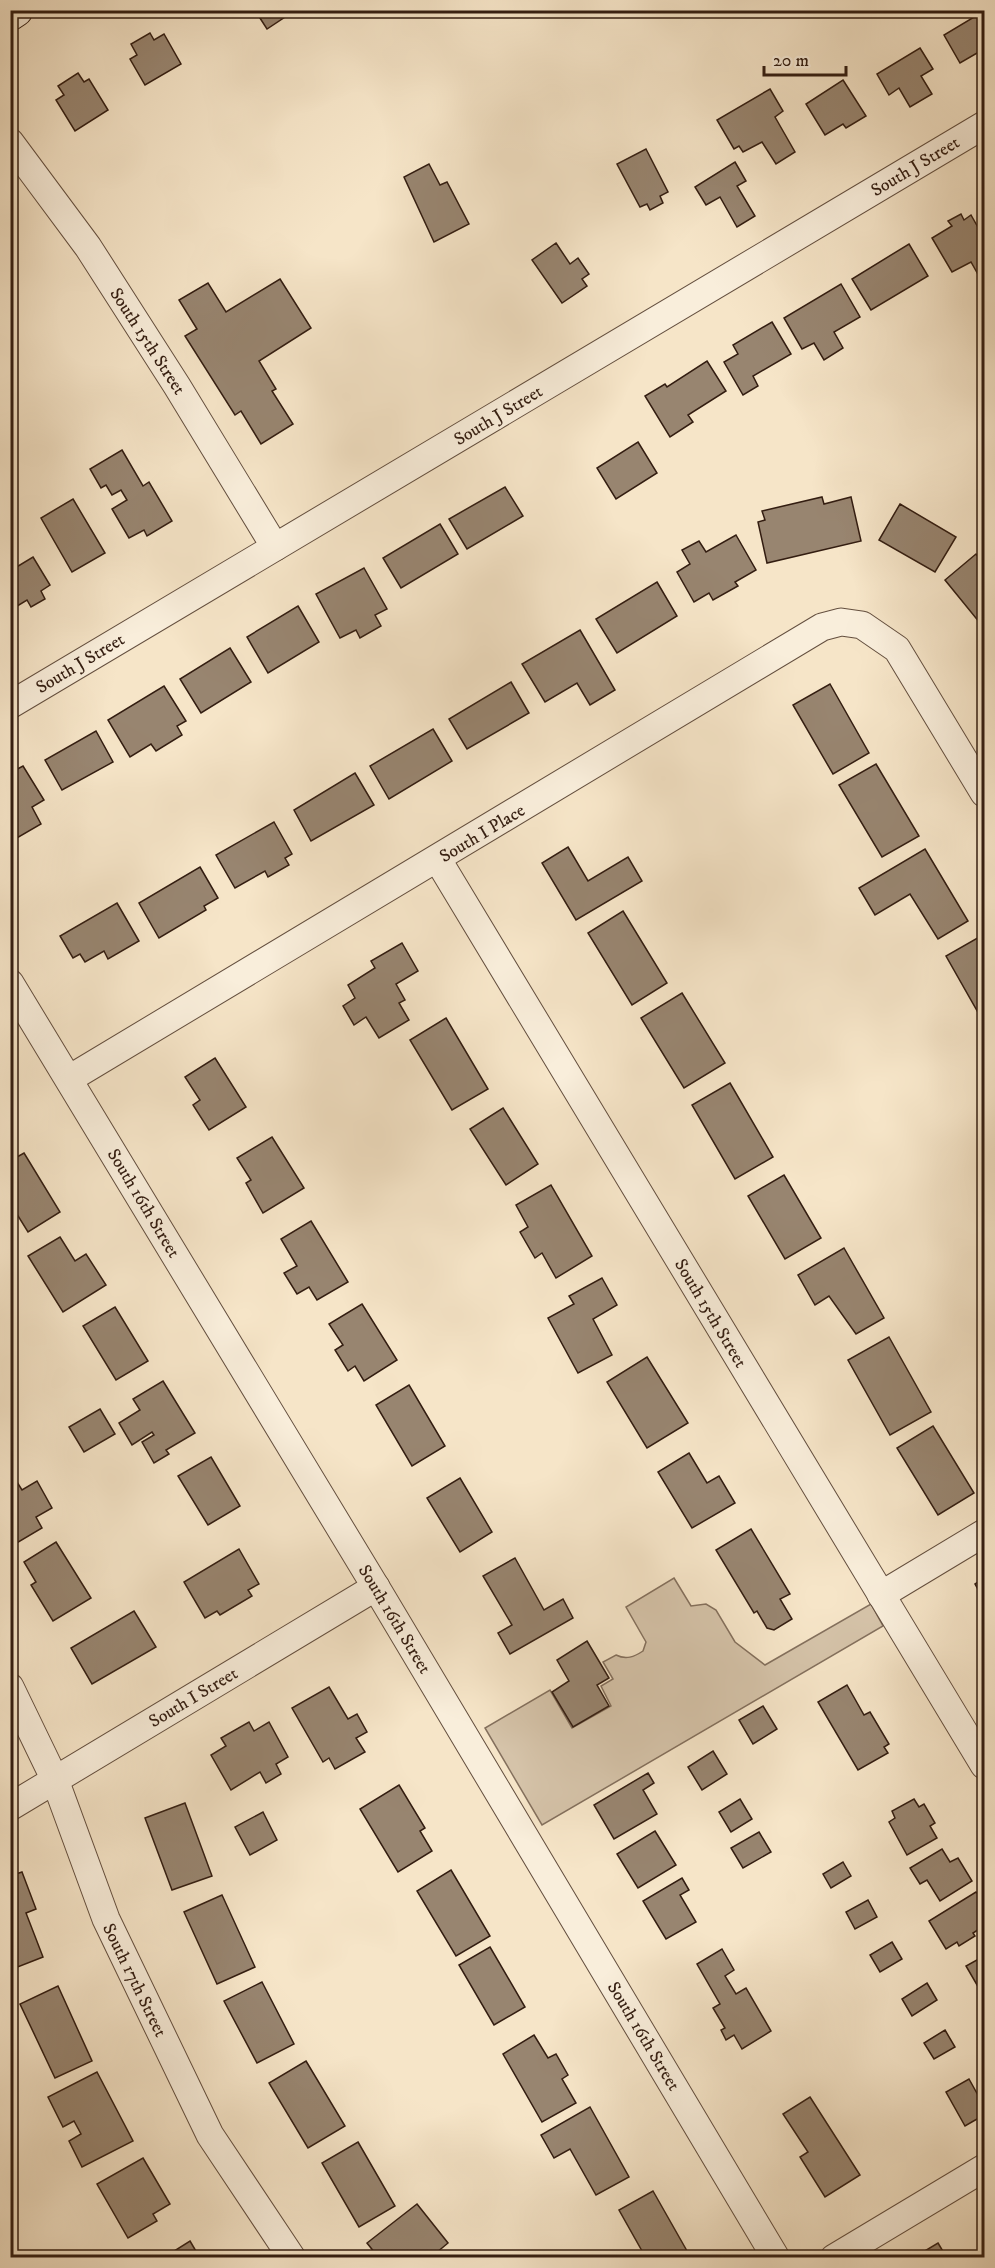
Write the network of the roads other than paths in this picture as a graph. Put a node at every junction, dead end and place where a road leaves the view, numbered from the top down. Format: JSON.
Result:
{"nodes":[{"id":1,"x":16,"y":10,"type":"edge"},
{"id":2,"x":10,"y":14,"type":"edge"},
{"id":3,"x":984,"y":125,"type":"edge"},
{"id":4,"x":10,"y":142,"type":"edge"},
{"id":5,"x":276,"y":547,"type":"junction"},
{"id":6,"x":10,"y":705,"type":"edge"},
{"id":7,"x":984,"y":793,"type":"edge"},
{"id":8,"x":438,"y":860,"type":"junction"},
{"id":9,"x":10,"y":983,"type":"edge"},
{"id":10,"x":69,"y":1079,"type":"junction"},
{"id":11,"x":984,"y":1533,"type":"edge"},
{"id":12,"x":376,"y":1587,"type":"junction"},
{"id":13,"x":881,"y":1595,"type":"junction"},
{"id":14,"x":10,"y":1687,"type":"edge"},
{"id":15,"x":984,"y":1765,"type":"edge"},
{"id":16,"x":56,"y":1780,"type":"junction"},
{"id":17,"x":10,"y":1807,"type":"edge"},
{"id":18,"x":984,"y":2168,"type":"edge"},
{"id":19,"x":292,"y":2258,"type":"edge"},
{"id":20,"x":776,"y":2258,"type":"edge"},
{"id":21,"x":834,"y":2258,"type":"edge"}],
"edges":[{"from":1,"to":2,"type":"street"},
{"from":3,"to":5,"type":"street","name":"South J Street"},
{"from":4,"to":5,"type":"street","name":"South 15th Street"},
{"from":5,"to":6,"type":"street","name":"South J Street"},
{"from":7,"to":8,"type":"street","name":"South I Place"},
{"from":8,"to":10,"type":"street","name":"South I Place"},
{"from":8,"to":13,"type":"street","name":"South 15th Street"},
{"from":9,"to":10,"type":"street","name":"South 16th Street"},
{"from":10,"to":12,"type":"street","name":"South 16th Street"},
{"from":11,"to":13,"type":"street"},
{"from":12,"to":16,"type":"street","name":"South I Street"},
{"from":12,"to":20,"type":"street","name":"South 16th Street"},
{"from":13,"to":15,"type":"street","name":"South 15th Street"},
{"from":14,"to":16,"type":"street","name":"South 17th Street"},
{"from":16,"to":17,"type":"street","name":"South I Street"},
{"from":16,"to":19,"type":"street","name":"South 17th Street"},
{"from":18,"to":21,"type":"street"}]}
